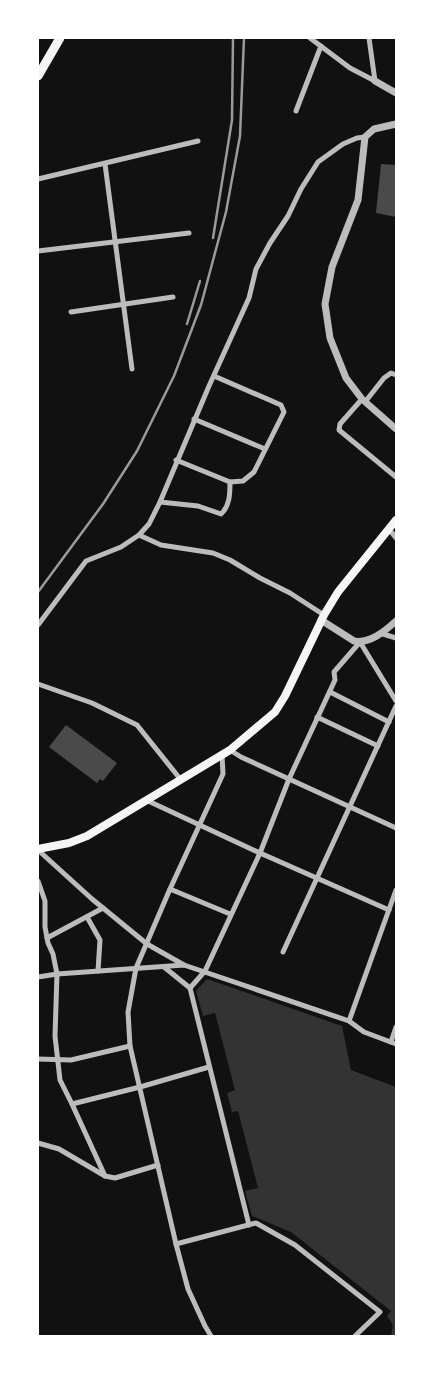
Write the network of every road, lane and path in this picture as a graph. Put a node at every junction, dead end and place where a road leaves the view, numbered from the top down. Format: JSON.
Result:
{"nodes":[{"id":1,"x":60,"y":38,"type":"edge"},
{"id":2,"x":310,"y":38,"type":"edge"},
{"id":3,"x":369,"y":38,"type":"edge"},
{"id":4,"x":321,"y":46,"type":"junction"},
{"id":5,"x":38,"y":76,"type":"edge"},
{"id":6,"x":375,"y":81,"type":"junction"},
{"id":7,"x":396,"y":93,"type":"edge"},
{"id":8,"x":296,"y":111,"type":"dead end"},
{"id":9,"x":396,"y":124,"type":"edge"},
{"id":10,"x":365,"y":137,"type":"junction"},
{"id":11,"x":198,"y":141,"type":"dead end"},
{"id":12,"x":105,"y":164,"type":"junction"},
{"id":13,"x":38,"y":179,"type":"edge"},
{"id":14,"x":189,"y":233,"type":"dead end"},
{"id":15,"x":115,"y":242,"type":"junction"},
{"id":16,"x":38,"y":251,"type":"edge"},
{"id":17,"x":173,"y":297,"type":"dead end"},
{"id":18,"x":123,"y":304,"type":"junction"},
{"id":19,"x":71,"y":312,"type":"dead end"},
{"id":20,"x":132,"y":369,"type":"dead end"},
{"id":21,"x":396,"y":375,"type":"edge"},
{"id":22,"x":214,"y":376,"type":"junction"},
{"id":23,"x":363,"y":400,"type":"junction"},
{"id":24,"x":194,"y":419,"type":"junction"},
{"id":25,"x":396,"y":429,"type":"edge"},
{"id":26,"x":265,"y":449,"type":"junction"},
{"id":27,"x":176,"y":460,"type":"junction"},
{"id":28,"x":396,"y":477,"type":"edge"},
{"id":29,"x":230,"y":482,"type":"junction"},
{"id":30,"x":160,"y":502,"type":"junction"},
{"id":31,"x":396,"y":520,"type":"edge"},
{"id":32,"x":389,"y":528,"type":"junction"},
{"id":33,"x":139,"y":535,"type":"junction"},
{"id":34,"x":396,"y":538,"type":"edge"},
{"id":35,"x":323,"y":617,"type":"junction"},
{"id":36,"x":396,"y":620,"type":"edge"},
{"id":37,"x":38,"y":625,"type":"edge"},
{"id":38,"x":383,"y":634,"type":"junction"},
{"id":39,"x":396,"y":638,"type":"edge"},
{"id":40,"x":360,"y":642,"type":"junction"},
{"id":41,"x":38,"y":684,"type":"edge"},
{"id":42,"x":389,"y":689,"type":"junction"},
{"id":43,"x":396,"y":691,"type":"edge"},
{"id":44,"x":330,"y":692,"type":"junction"},
{"id":45,"x":396,"y":701,"type":"edge"},
{"id":46,"x":396,"y":706,"type":"edge"},
{"id":47,"x":318,"y":717,"type":"junction"},
{"id":48,"x":389,"y":722,"type":"junction"},
{"id":49,"x":378,"y":746,"type":"junction"},
{"id":50,"x":230,"y":750,"type":"junction"},
{"id":51,"x":222,"y":755,"type":"junction"},
{"id":52,"x":289,"y":778,"type":"junction"},
{"id":53,"x":181,"y":780,"type":"junction"},
{"id":54,"x":146,"y":800,"type":"junction"},
{"id":55,"x":350,"y":807,"type":"junction"},
{"id":56,"x":200,"y":824,"type":"junction"},
{"id":57,"x":396,"y":828,"type":"edge"},
{"id":58,"x":38,"y":849,"type":"edge"},
{"id":59,"x":260,"y":853,"type":"junction"},
{"id":60,"x":316,"y":878,"type":"junction"},
{"id":61,"x":38,"y":881,"type":"edge"},
{"id":62,"x":170,"y":889,"type":"junction"},
{"id":63,"x":396,"y":893,"type":"edge"},
{"id":64,"x":103,"y":908,"type":"junction"},
{"id":65,"x":389,"y":910,"type":"junction"},
{"id":66,"x":230,"y":914,"type":"junction"},
{"id":67,"x":87,"y":917,"type":"junction"},
{"id":68,"x":45,"y":927,"type":"junction"},
{"id":69,"x":38,"y":928,"type":"edge"},
{"id":70,"x":47,"y":938,"type":"junction"},
{"id":71,"x":147,"y":944,"type":"junction"},
{"id":72,"x":283,"y":952,"type":"dead end"},
{"id":73,"x":184,"y":965,"type":"junction"},
{"id":74,"x":164,"y":967,"type":"junction"},
{"id":75,"x":136,"y":968,"type":"junction"},
{"id":76,"x":205,"y":970,"type":"junction"},
{"id":77,"x":98,"y":971,"type":"junction"},
{"id":78,"x":56,"y":974,"type":"junction"},
{"id":79,"x":38,"y":977,"type":"edge"},
{"id":80,"x":190,"y":988,"type":"junction"},
{"id":81,"x":349,"y":1021,"type":"junction"},
{"id":82,"x":396,"y":1027,"type":"edge"},
{"id":83,"x":394,"y":1043,"type":"edge"},
{"id":84,"x":130,"y":1046,"type":"junction"},
{"id":85,"x":38,"y":1059,"type":"edge"},
{"id":86,"x":57,"y":1060,"type":"junction"},
{"id":87,"x":209,"y":1068,"type":"junction"},
{"id":88,"x":140,"y":1087,"type":"junction"},
{"id":89,"x":72,"y":1104,"type":"junction"},
{"id":90,"x":38,"y":1144,"type":"edge"},
{"id":91,"x":158,"y":1165,"type":"junction"},
{"id":92,"x":105,"y":1176,"type":"junction"},
{"id":93,"x":249,"y":1225,"type":"junction"},
{"id":94,"x":176,"y":1244,"type":"junction"},
{"id":95,"x":211,"y":1336,"type":"edge"},
{"id":96,"x":355,"y":1336,"type":"edge"}],
"edges":[{"from":1,"to":5,"type":"highway"},
{"from":2,"to":4,"type":"street"},
{"from":3,"to":6,"type":"street"},
{"from":4,"to":6,"type":"street"},
{"from":4,"to":8,"type":"street"},
{"from":6,"to":7,"type":"street"},
{"from":9,"to":10,"type":"street"},
{"from":10,"to":22,"type":"street"},
{"from":10,"to":23,"type":"street"},
{"from":11,"to":12,"type":"street"},
{"from":12,"to":13,"type":"street"},
{"from":12,"to":15,"type":"street"},
{"from":14,"to":15,"type":"street"},
{"from":15,"to":16,"type":"street"},
{"from":15,"to":18,"type":"street"},
{"from":17,"to":18,"type":"street"},
{"from":18,"to":19,"type":"street"},
{"from":18,"to":20,"type":"street"},
{"from":21,"to":23,"type":"street"},
{"from":22,"to":24,"type":"street"},
{"from":22,"to":26,"type":"street"},
{"from":23,"to":25,"type":"street"},
{"from":23,"to":28,"type":"street"},
{"from":24,"to":26,"type":"street"},
{"from":24,"to":27,"type":"street"},
{"from":26,"to":29,"type":"street"},
{"from":27,"to":29,"type":"street"},
{"from":27,"to":30,"type":"street"},
{"from":29,"to":30,"type":"street"},
{"from":30,"to":33,"type":"street"},
{"from":31,"to":32,"type":"main road"},
{"from":32,"to":34,"type":"street"},
{"from":32,"to":35,"type":"main road"},
{"from":33,"to":35,"type":"street"},
{"from":33,"to":37,"type":"street"},
{"from":35,"to":40,"type":"street"},
{"from":35,"to":50,"type":"main road"},
{"from":36,"to":38,"type":"street"},
{"from":38,"to":39,"type":"street"},
{"from":38,"to":40,"type":"street"},
{"from":40,"to":42,"type":"street"},
{"from":40,"to":44,"type":"street"},
{"from":41,"to":53,"type":"street"},
{"from":42,"to":43,"type":"street"},
{"from":42,"to":45,"type":"street"},
{"from":44,"to":47,"type":"street"},
{"from":44,"to":48,"type":"street"},
{"from":46,"to":48,"type":"street"},
{"from":47,"to":49,"type":"street"},
{"from":47,"to":52,"type":"street"},
{"from":48,"to":49,"type":"street"},
{"from":49,"to":55,"type":"street"},
{"from":50,"to":51,"type":"main road"},
{"from":50,"to":52,"type":"street"},
{"from":51,"to":53,"type":"main road"},
{"from":51,"to":56,"type":"street"},
{"from":52,"to":55,"type":"street"},
{"from":52,"to":59,"type":"street"},
{"from":53,"to":54,"type":"main road"},
{"from":54,"to":56,"type":"street"},
{"from":54,"to":58,"type":"main road"},
{"from":55,"to":57,"type":"street"},
{"from":55,"to":60,"type":"street"},
{"from":56,"to":59,"type":"street"},
{"from":56,"to":62,"type":"street"},
{"from":58,"to":64,"type":"street"},
{"from":59,"to":60,"type":"street"},
{"from":59,"to":66,"type":"street"},
{"from":60,"to":65,"type":"street"},
{"from":60,"to":72,"type":"street"},
{"from":61,"to":68,"type":"street"},
{"from":62,"to":66,"type":"street"},
{"from":62,"to":71,"type":"street"},
{"from":63,"to":65,"type":"street"},
{"from":64,"to":67,"type":"street"},
{"from":64,"to":71,"type":"street"},
{"from":65,"to":81,"type":"street"},
{"from":66,"to":76,"type":"street"},
{"from":67,"to":70,"type":"street"},
{"from":67,"to":77,"type":"street"},
{"from":68,"to":69,"type":"street"},
{"from":68,"to":70,"type":"street"},
{"from":70,"to":78,"type":"street"},
{"from":71,"to":73,"type":"street"},
{"from":71,"to":75,"type":"street"},
{"from":73,"to":74,"type":"street"},
{"from":73,"to":76,"type":"street"},
{"from":74,"to":75,"type":"street"},
{"from":74,"to":80,"type":"street"},
{"from":75,"to":77,"type":"street"},
{"from":75,"to":84,"type":"street"},
{"from":76,"to":80,"type":"street"},
{"from":76,"to":81,"type":"street"},
{"from":77,"to":78,"type":"street"},
{"from":78,"to":79,"type":"street"},
{"from":78,"to":86,"type":"street"},
{"from":80,"to":87,"type":"street"},
{"from":81,"to":83,"type":"street"},
{"from":82,"to":83,"type":"street"},
{"from":84,"to":86,"type":"street"},
{"from":84,"to":88,"type":"street"},
{"from":85,"to":86,"type":"street"},
{"from":86,"to":89,"type":"street"},
{"from":87,"to":88,"type":"street"},
{"from":87,"to":93,"type":"street"},
{"from":88,"to":89,"type":"street"},
{"from":88,"to":91,"type":"street"},
{"from":89,"to":92,"type":"street"},
{"from":90,"to":92,"type":"street"},
{"from":91,"to":92,"type":"street"},
{"from":91,"to":94,"type":"street"},
{"from":93,"to":94,"type":"street"},
{"from":93,"to":96,"type":"street"},
{"from":94,"to":95,"type":"street"}]}
